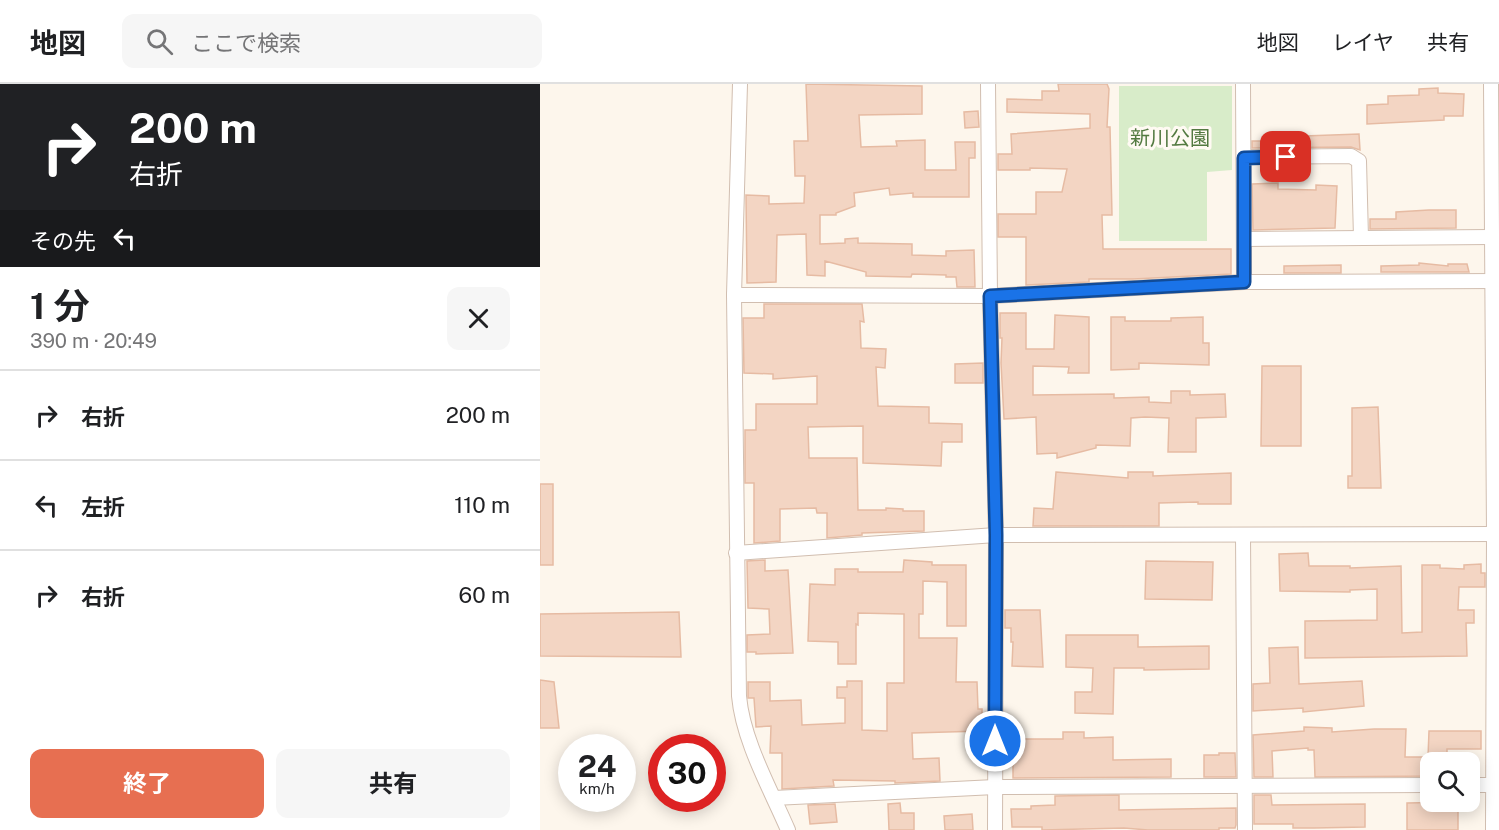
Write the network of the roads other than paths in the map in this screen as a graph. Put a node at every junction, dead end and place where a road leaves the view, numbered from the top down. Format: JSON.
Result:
{"nodes":[{"id":1,"x":740,"y":84,"type":"edge"},
{"id":2,"x":988,"y":84,"type":"edge"},
{"id":3,"x":1243,"y":84,"type":"edge"},
{"id":4,"x":1491,"y":84,"type":"edge"},
{"id":5,"x":1244,"y":158,"type":"junction"},
{"id":6,"x":1491,"y":237,"type":"junction"},
{"id":7,"x":1361,"y":238,"type":"junction"},
{"id":8,"x":1244,"y":239,"type":"junction"},
{"id":9,"x":1495,"y":281,"type":"edge"},
{"id":10,"x":1244,"y":282,"type":"junction"},
{"id":11,"x":734,"y":294,"type":"junction"},
{"id":12,"x":990,"y":296,"type":"junction"},
{"id":13,"x":1497,"y":534,"type":"edge"},
{"id":14,"x":996,"y":535,"type":"junction"},
{"id":15,"x":1243,"y":535,"type":"junction"},
{"id":16,"x":736,"y":553,"type":"junction"},
{"id":17,"x":1496,"y":784,"type":"edge"},
{"id":18,"x":1420,"y":785,"type":"edge"},
{"id":19,"x":1480,"y":785,"type":"edge"},
{"id":20,"x":995,"y":787,"type":"junction"},
{"id":21,"x":1245,"y":788,"type":"junction"},
{"id":22,"x":774,"y":798,"type":"junction"},
{"id":23,"x":788,"y":830,"type":"edge"},
{"id":24,"x":995,"y":830,"type":"edge"},
{"id":25,"x":1245,"y":830,"type":"edge"},
{"id":26,"x":1493,"y":830,"type":"edge"}],
"edges":[{"from":1,"to":11,"type":"street"},
{"from":2,"to":12,"type":"street"},
{"from":3,"to":5,"type":"street"},
{"from":4,"to":6,"type":"street"},
{"from":5,"to":7,"type":"street"},
{"from":5,"to":8,"type":"street"},
{"from":6,"to":7,"type":"street"},
{"from":6,"to":9,"type":"street"},
{"from":7,"to":8,"type":"street"},
{"from":8,"to":10,"type":"street"},
{"from":9,"to":10,"type":"street"},
{"from":9,"to":13,"type":"street"},
{"from":10,"to":12,"type":"street"},
{"from":11,"to":12,"type":"street"},
{"from":11,"to":16,"type":"street"},
{"from":12,"to":14,"type":"street"},
{"from":13,"to":15,"type":"street"},
{"from":13,"to":17,"type":"street"},
{"from":14,"to":15,"type":"street"},
{"from":14,"to":16,"type":"street"},
{"from":14,"to":20,"type":"street"},
{"from":15,"to":21,"type":"street"},
{"from":16,"to":22,"type":"street"},
{"from":17,"to":19,"type":"street"},
{"from":17,"to":26,"type":"street"},
{"from":18,"to":21,"type":"street"},
{"from":20,"to":21,"type":"street"},
{"from":20,"to":22,"type":"street"},
{"from":20,"to":24,"type":"street"},
{"from":21,"to":25,"type":"street"},
{"from":22,"to":23,"type":"street"}]}
